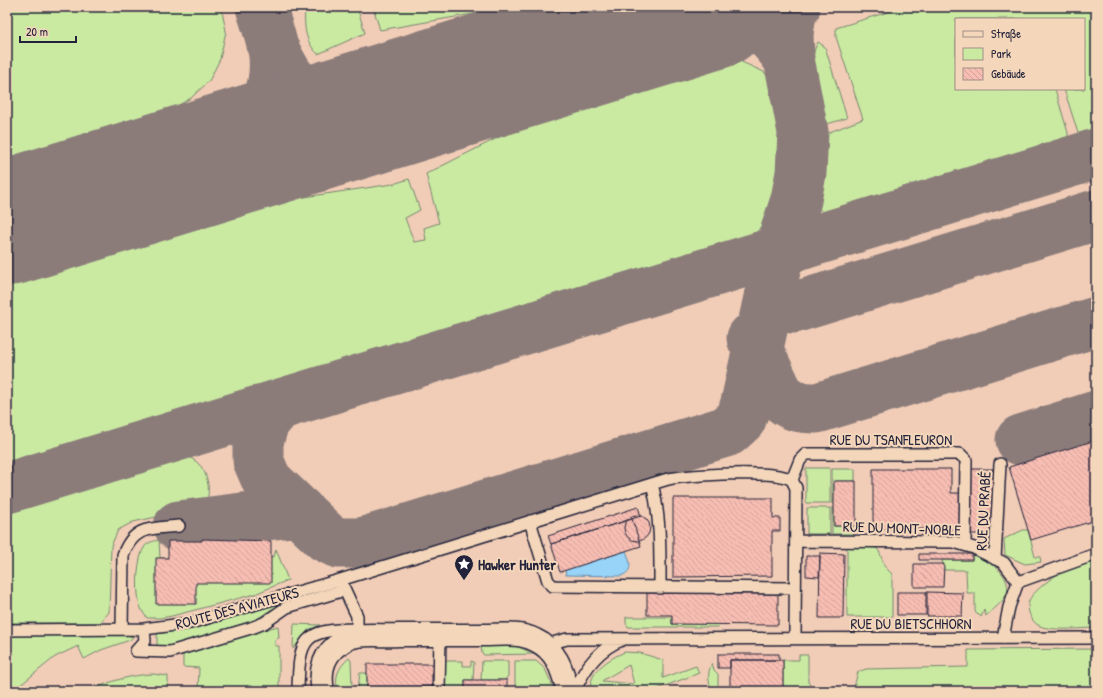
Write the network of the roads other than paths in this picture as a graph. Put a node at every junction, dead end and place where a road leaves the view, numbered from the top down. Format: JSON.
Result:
{"nodes":[{"id":1,"x":1000,"y":464,"type":"dead end"},
{"id":2,"x":792,"y":480,"type":"junction"},
{"id":3,"x":652,"y":484,"type":"junction"},
{"id":4,"x":530,"y":521,"type":"junction"},
{"id":5,"x":179,"y":526,"type":"dead end"},
{"id":6,"x":796,"y":541,"type":"junction"},
{"id":7,"x":965,"y":544,"type":"junction"},
{"id":8,"x":1096,"y":554,"type":"edge"},
{"id":9,"x":995,"y":559,"type":"junction"},
{"id":10,"x":340,"y":580,"type":"junction"},
{"id":11,"x":1018,"y":582,"type":"junction"},
{"id":12,"x":660,"y":588,"type":"junction"},
{"id":13,"x":795,"y":588,"type":"junction"},
{"id":14,"x":345,"y":590,"type":"junction"},
{"id":15,"x":122,"y":629,"type":"junction"},
{"id":16,"x":144,"y":629,"type":"junction"},
{"id":17,"x":7,"y":630,"type":"edge"},
{"id":18,"x":357,"y":633,"type":"junction"},
{"id":19,"x":440,"y":635,"type":"junction"},
{"id":20,"x":629,"y":638,"type":"junction"},
{"id":21,"x":795,"y":638,"type":"junction"},
{"id":22,"x":1003,"y":638,"type":"junction"},
{"id":23,"x":1096,"y":638,"type":"edge"},
{"id":24,"x":548,"y":648,"type":"junction"},
{"id":25,"x":298,"y":691,"type":"edge"},
{"id":26,"x":323,"y":691,"type":"edge"},
{"id":27,"x":438,"y":691,"type":"edge"},
{"id":28,"x":568,"y":691,"type":"edge"},
{"id":29,"x":575,"y":691,"type":"edge"}],
"edges":[{"from":1,"to":9,"type":"lane","name":"RUE DU PRABÉ"},
{"from":2,"to":3,"type":"lane","name":"ROUTE DES AVIATEURS"},
{"from":2,"to":6,"type":"lane"},
{"from":2,"to":7,"type":"lane","name":"RUE DU TSANFLEURON"},
{"from":3,"to":4,"type":"lane","name":"ROUTE DES AVIATEURS"},
{"from":3,"to":12,"type":"lane"},
{"from":4,"to":10,"type":"lane","name":"ROUTE DES AVIATEURS"},
{"from":4,"to":12,"type":"lane"},
{"from":5,"to":15,"type":"lane"},
{"from":6,"to":7,"type":"lane","name":"RUE DU MONT-NOBLE"},
{"from":6,"to":13,"type":"lane"},
{"from":7,"to":9,"type":"lane","name":"RUE DU MONT-NOBLE"},
{"from":8,"to":11,"type":"lane"},
{"from":9,"to":11,"type":"lane","name":"RUE DU MONT-NOBLE"},
{"from":10,"to":14,"type":"lane"},
{"from":10,"to":16,"type":"lane","name":"ROUTE DES AVIATEURS"},
{"from":11,"to":22,"type":"lane"},
{"from":12,"to":13,"type":"lane"},
{"from":13,"to":21,"type":"lane"},
{"from":14,"to":16,"type":"lane"},
{"from":14,"to":18,"type":"lane"},
{"from":15,"to":16,"type":"lane","name":"ROUTE DES AVIATEURS"},
{"from":15,"to":17,"type":"lane","name":"ROUTE DES AVIATEURS"},
{"from":18,"to":19,"type":"street"},
{"from":18,"to":25,"type":"lane"},
{"from":18,"to":26,"type":"street"},
{"from":19,"to":24,"type":"street"},
{"from":19,"to":27,"type":"lane"},
{"from":20,"to":21,"type":"lane","name":"RUE DU BIETSCHHORN"},
{"from":20,"to":24,"type":"lane"},
{"from":20,"to":29,"type":"lane"},
{"from":21,"to":22,"type":"lane","name":"RUE DU BIETSCHHORN"},
{"from":22,"to":23,"type":"lane","name":"RUE DU BIETSCHHORN"},
{"from":24,"to":28,"type":"street"}]}
